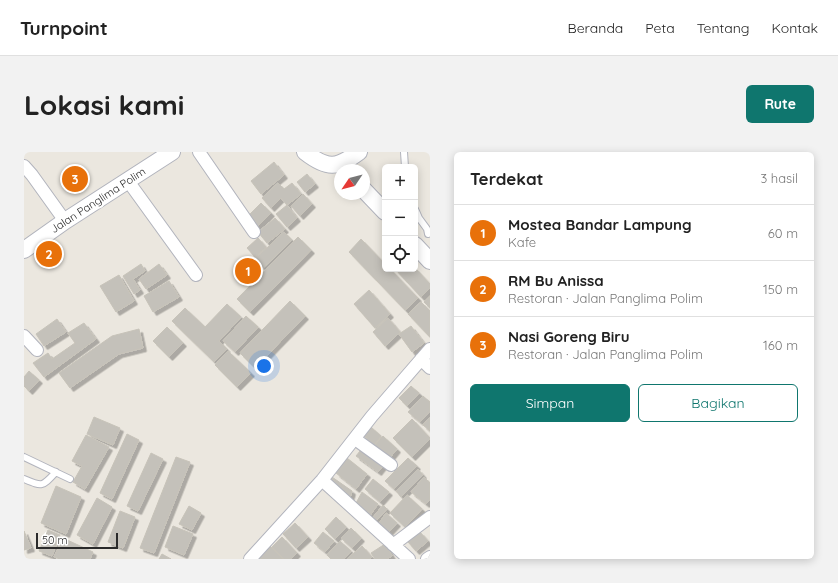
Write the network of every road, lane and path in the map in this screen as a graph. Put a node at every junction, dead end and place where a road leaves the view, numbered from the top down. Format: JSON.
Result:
{"nodes":[{"id":1,"x":172,"y":152,"type":"edge"},
{"id":2,"x":199,"y":152,"type":"edge"},
{"id":3,"x":305,"y":152,"type":"edge"},
{"id":4,"x":359,"y":152,"type":"edge"},
{"id":5,"x":404,"y":152,"type":"edge"},
{"id":6,"x":345,"y":164,"type":"edge"},
{"id":7,"x":405,"y":164,"type":"edge"},
{"id":8,"x":24,"y":166,"type":"edge"},
{"id":9,"x":334,"y":166,"type":"edge"},
{"id":10,"x":128,"y":181,"type":"junction"},
{"id":11,"x":370,"y":196,"type":"edge"},
{"id":12,"x":382,"y":209,"type":"edge"},
{"id":13,"x":418,"y":216,"type":"edge"},
{"id":14,"x":65,"y":221,"type":"junction"},
{"id":15,"x":254,"y":232,"type":"dead end"},
{"id":16,"x":428,"y":234,"type":"dead end"},
{"id":17,"x":24,"y":248,"type":"edge"},
{"id":18,"x":418,"y":248,"type":"edge"},
{"id":19,"x":430,"y":261,"type":"edge"},
{"id":20,"x":196,"y":274,"type":"dead end"},
{"id":21,"x":24,"y":336,"type":"edge"},
{"id":22,"x":430,"y":349,"type":"edge"},
{"id":23,"x":37,"y":350,"type":"dead end"},
{"id":24,"x":421,"y":359,"type":"junction"},
{"id":25,"x":430,"y":368,"type":"edge"},
{"id":26,"x":355,"y":439,"type":"junction"},
{"id":27,"x":24,"y":457,"type":"edge"},
{"id":28,"x":391,"y":465,"type":"dead end"},
{"id":29,"x":56,"y":472,"type":"junction"},
{"id":30,"x":24,"y":479,"type":"edge"},
{"id":31,"x":70,"y":479,"type":"dead end"},
{"id":32,"x":322,"y":480,"type":"junction"},
{"id":33,"x":430,"y":517,"type":"edge"},
{"id":34,"x":400,"y":554,"type":"edge"},
{"id":35,"x":430,"y":557,"type":"edge"},
{"id":36,"x":250,"y":559,"type":"edge"},
{"id":37,"x":428,"y":559,"type":"edge"}],
"edges":[{"from":1,"to":10,"type":"street","name":"Jalan Panglima Polim"},
{"from":2,"to":15,"type":"street"},
{"from":3,"to":9,"type":"street"},
{"from":4,"to":6,"type":"street"},
{"from":5,"to":7,"type":"lane"},
{"from":8,"to":14,"type":"street"},
{"from":10,"to":14,"type":"street","name":"Jalan Panglima Polim"},
{"from":10,"to":20,"type":"street"},
{"from":11,"to":12,"type":"street"},
{"from":13,"to":16,"type":"lane"},
{"from":14,"to":17,"type":"street","name":"Jalan Panglima Polim"},
{"from":18,"to":19,"type":"street"},
{"from":21,"to":23,"type":"street"},
{"from":22,"to":24,"type":"street"},
{"from":24,"to":25,"type":"street"},
{"from":24,"to":26,"type":"street"},
{"from":26,"to":28,"type":"street"},
{"from":26,"to":32,"type":"street"},
{"from":27,"to":29,"type":"lane"},
{"from":29,"to":30,"type":"lane"},
{"from":29,"to":31,"type":"lane"},
{"from":32,"to":34,"type":"street"},
{"from":32,"to":36,"type":"street"},
{"from":33,"to":34,"type":"street"},
{"from":35,"to":37,"type":"street"}]}
